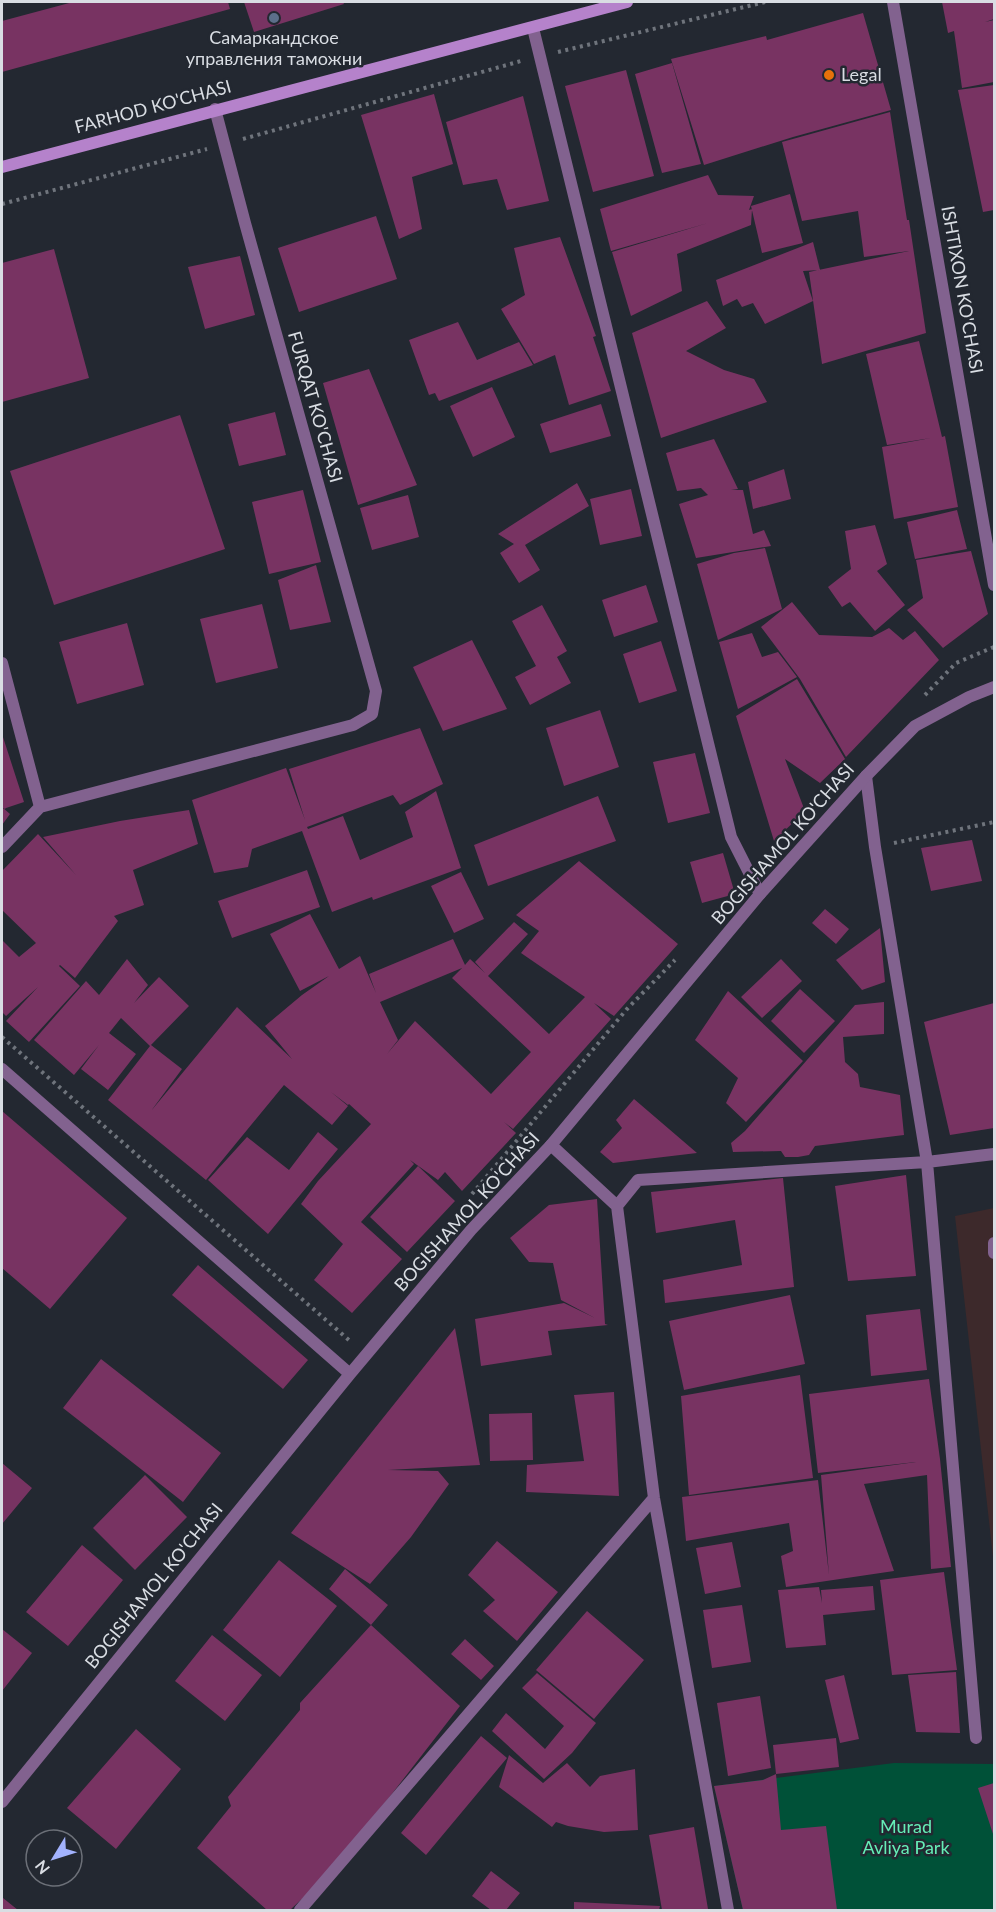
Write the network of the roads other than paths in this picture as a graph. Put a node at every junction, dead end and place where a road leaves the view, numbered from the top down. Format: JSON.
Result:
{"nodes":[{"id":1,"x":627,"y":2,"type":"edge"},
{"id":2,"x":893,"y":2,"type":"edge"},
{"id":3,"x":533,"y":28,"type":"junction"},
{"id":4,"x":215,"y":109,"type":"junction"},
{"id":5,"x":2,"y":167,"type":"edge"},
{"id":6,"x":994,"y":585,"type":"edge"},
{"id":7,"x":2,"y":663,"type":"edge"},
{"id":8,"x":994,"y":687,"type":"edge"},
{"id":9,"x":866,"y":776,"type":"junction"},
{"id":10,"x":40,"y":807,"type":"junction"},
{"id":11,"x":2,"y":847,"type":"edge"},
{"id":12,"x":760,"y":894,"type":"junction"},
{"id":13,"x":2,"y":1069,"type":"edge"},
{"id":14,"x":551,"y":1145,"type":"junction"},
{"id":15,"x":994,"y":1154,"type":"edge"},
{"id":16,"x":927,"y":1162,"type":"junction"},
{"id":17,"x":617,"y":1206,"type":"junction"},
{"id":18,"x":994,"y":1243,"type":"edge"},
{"id":19,"x":994,"y":1253,"type":"edge"},
{"id":20,"x":350,"y":1374,"type":"junction"},
{"id":21,"x":654,"y":1498,"type":"junction"},
{"id":22,"x":976,"y":1738,"type":"dead end"},
{"id":23,"x":2,"y":1802,"type":"edge"},
{"id":24,"x":300,"y":1911,"type":"edge"},
{"id":25,"x":728,"y":1911,"type":"edge"}],
"edges":[{"from":1,"to":3,"type":"street","name":"FARHOD KO'CHASI"},
{"from":2,"to":6,"type":"street","name":"ISHTIXON KO'CHASI"},
{"from":3,"to":4,"type":"street","name":"FARHOD KO'CHASI"},
{"from":3,"to":12,"type":"street"},
{"from":4,"to":5,"type":"street","name":"FARHOD KO'CHASI"},
{"from":4,"to":10,"type":"street","name":"FURQAT KO'CHASI"},
{"from":7,"to":10,"type":"street"},
{"from":8,"to":9,"type":"street","name":"BOGISHAMOL KO'CHASI"},
{"from":9,"to":12,"type":"street","name":"BOGISHAMOL KO'CHASI"},
{"from":9,"to":16,"type":"street"},
{"from":10,"to":11,"type":"street"},
{"from":12,"to":14,"type":"street","name":"BOGISHAMOL KO'CHASI"},
{"from":13,"to":20,"type":"street"},
{"from":14,"to":17,"type":"street"},
{"from":14,"to":20,"type":"street","name":"BOGISHAMOL KO'CHASI"},
{"from":15,"to":16,"type":"street"},
{"from":16,"to":17,"type":"street"},
{"from":16,"to":22,"type":"street"},
{"from":17,"to":21,"type":"street"},
{"from":18,"to":19,"type":"street"},
{"from":20,"to":23,"type":"street","name":"BOGISHAMOL KO'CHASI"},
{"from":21,"to":24,"type":"street"},
{"from":21,"to":25,"type":"street"}]}
